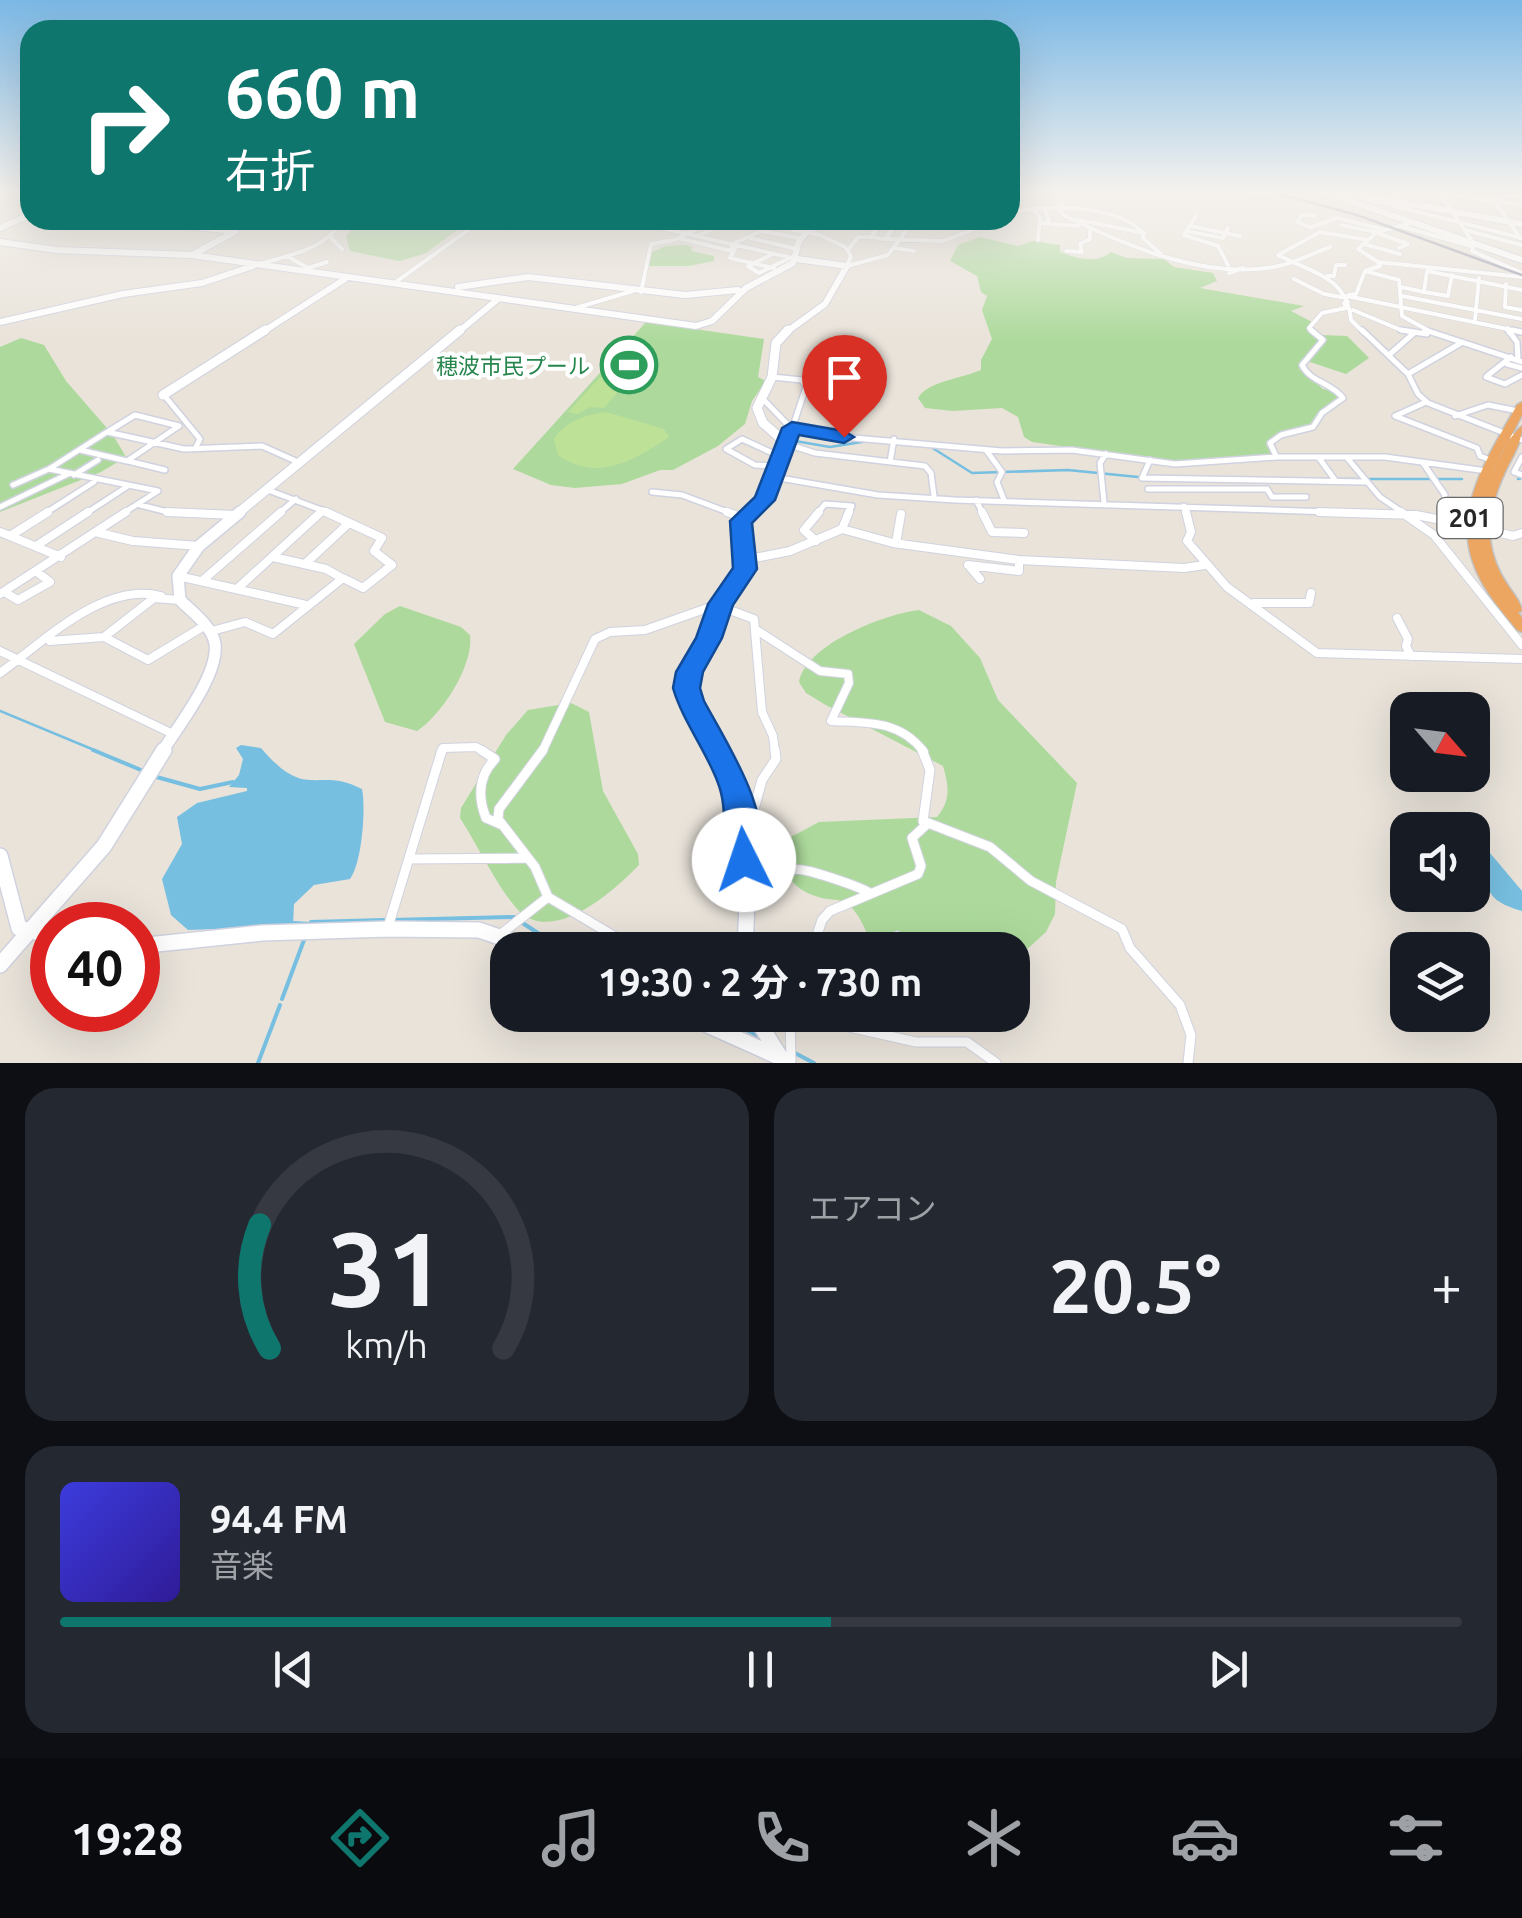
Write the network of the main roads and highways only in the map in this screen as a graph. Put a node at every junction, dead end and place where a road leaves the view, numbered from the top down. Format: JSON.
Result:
{"nodes":[{"id":1,"x":1520,"y":408,"type":"edge"},
{"id":2,"x":1517,"y":436,"type":"edge"},
{"id":3,"x":1475,"y":526,"type":"junction"},
{"id":4,"x":1522,"y":614,"type":"edge"},
{"id":5,"x":1522,"y":627,"type":"edge"}],
"edges":[{"from":1,"to":2,"type":"highway","number":"201"},
{"from":2,"to":3,"type":"highway","number":"201"},
{"from":2,"to":3,"type":"highway","number":"201"},
{"from":3,"to":4,"type":"highway","number":"201"},
{"from":3,"to":5,"type":"highway","number":"201"}]}
